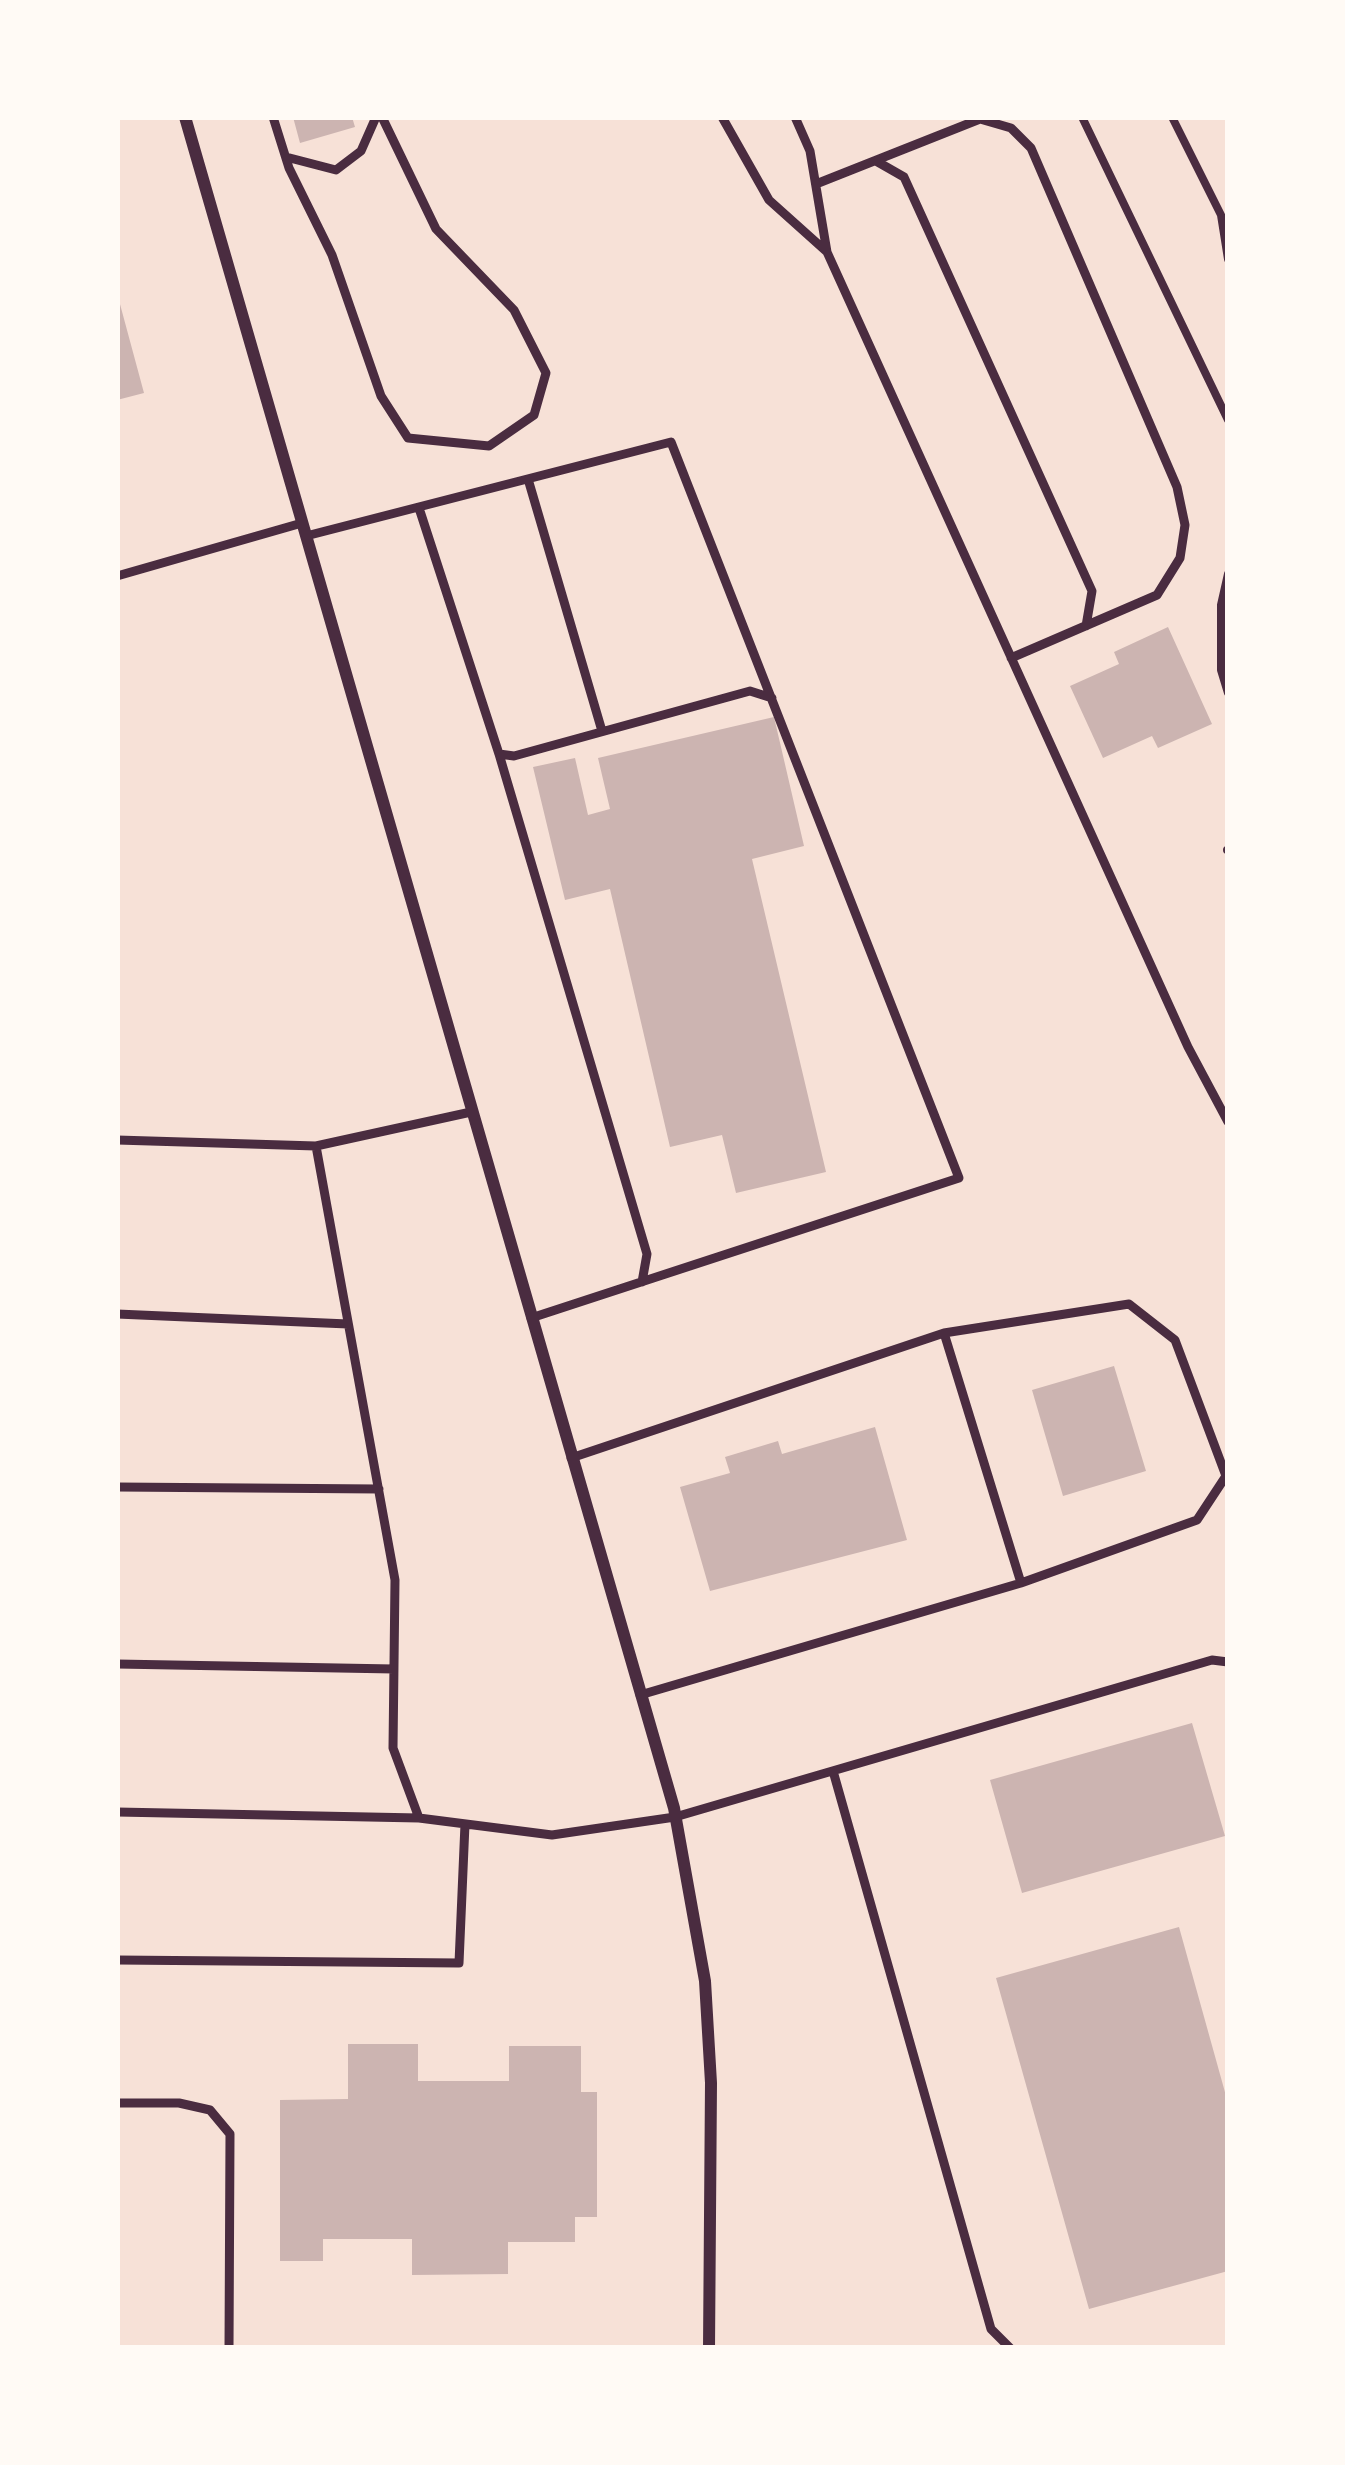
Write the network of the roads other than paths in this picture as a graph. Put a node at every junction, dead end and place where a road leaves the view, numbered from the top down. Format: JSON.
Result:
{"nodes":[{"id":1,"x":185,"y":117,"type":"edge"},
{"id":2,"x":273,"y":117,"type":"edge"},
{"id":3,"x":379,"y":117,"type":"edge"},
{"id":4,"x":722,"y":117,"type":"edge"},
{"id":5,"x":796,"y":117,"type":"edge"},
{"id":6,"x":286,"y":157,"type":"junction"},
{"id":7,"x":876,"y":160,"type":"junction"},
{"id":8,"x":815,"y":184,"type":"junction"},
{"id":9,"x":827,"y":252,"type":"junction"},
{"id":10,"x":528,"y":479,"type":"junction"},
{"id":11,"x":418,"y":508,"type":"junction"},
{"id":12,"x":304,"y":530,"type":"junction"},
{"id":13,"x":117,"y":576,"type":"edge"},
{"id":14,"x":1085,"y":626,"type":"junction"},
{"id":15,"x":1012,"y":658,"type":"junction"},
{"id":16,"x":772,"y":698,"type":"junction"},
{"id":17,"x":602,"y":731,"type":"junction"},
{"id":18,"x":499,"y":754,"type":"junction"},
{"id":19,"x":472,"y":1112,"type":"junction"},
{"id":20,"x":1228,"y":1122,"type":"edge"},
{"id":21,"x":117,"y":1140,"type":"edge"},
{"id":22,"x":316,"y":1146,"type":"junction"},
{"id":23,"x":642,"y":1282,"type":"junction"},
{"id":24,"x":117,"y":1314,"type":"edge"},
{"id":25,"x":531,"y":1318,"type":"junction"},
{"id":26,"x":348,"y":1324,"type":"junction"},
{"id":27,"x":944,"y":1333,"type":"junction"},
{"id":28,"x":571,"y":1458,"type":"junction"},
{"id":29,"x":117,"y":1487,"type":"edge"},
{"id":30,"x":379,"y":1489,"type":"junction"},
{"id":31,"x":1022,"y":1583,"type":"junction"},
{"id":32,"x":1228,"y":1662,"type":"edge"},
{"id":33,"x":117,"y":1664,"type":"edge"},
{"id":34,"x":394,"y":1669,"type":"junction"},
{"id":35,"x":640,"y":1695,"type":"junction"},
{"id":36,"x":833,"y":1771,"type":"junction"},
{"id":37,"x":117,"y":1812,"type":"edge"},
{"id":38,"x":675,"y":1817,"type":"junction"},
{"id":39,"x":418,"y":1818,"type":"junction"},
{"id":40,"x":465,"y":1824,"type":"junction"},
{"id":41,"x":117,"y":1960,"type":"edge"},
{"id":42,"x":117,"y":2103,"type":"edge"},
{"id":43,"x":229,"y":2348,"type":"edge"},
{"id":44,"x":710,"y":2348,"type":"edge"},
{"id":45,"x":1010,"y":2348,"type":"edge"}],
"edges":[{"from":1,"to":12,"type":"street"},
{"from":2,"to":6,"type":"lane"},
{"from":3,"to":6,"type":"lane"},
{"from":3,"to":6,"type":"lane"},
{"from":4,"to":9,"type":"lane"},
{"from":5,"to":8,"type":"lane"},
{"from":7,"to":8,"type":"lane"},
{"from":7,"to":14,"type":"lane"},
{"from":7,"to":14,"type":"lane"},
{"from":8,"to":9,"type":"lane"},
{"from":9,"to":15,"type":"lane"},
{"from":10,"to":11,"type":"lane"},
{"from":10,"to":16,"type":"lane"},
{"from":10,"to":17,"type":"lane"},
{"from":11,"to":12,"type":"lane"},
{"from":11,"to":18,"type":"lane"},
{"from":12,"to":13,"type":"lane"},
{"from":12,"to":19,"type":"street"},
{"from":14,"to":15,"type":"lane"},
{"from":15,"to":20,"type":"lane"},
{"from":16,"to":17,"type":"lane"},
{"from":16,"to":23,"type":"lane"},
{"from":17,"to":18,"type":"lane"},
{"from":18,"to":23,"type":"lane"},
{"from":19,"to":22,"type":"lane"},
{"from":19,"to":25,"type":"street"},
{"from":21,"to":22,"type":"lane"},
{"from":22,"to":26,"type":"lane"},
{"from":23,"to":25,"type":"lane"},
{"from":24,"to":26,"type":"lane"},
{"from":25,"to":28,"type":"street"},
{"from":26,"to":30,"type":"lane"},
{"from":27,"to":28,"type":"lane"},
{"from":27,"to":31,"type":"lane"},
{"from":27,"to":31,"type":"lane"},
{"from":28,"to":35,"type":"street"},
{"from":29,"to":30,"type":"lane"},
{"from":30,"to":34,"type":"lane"},
{"from":31,"to":35,"type":"lane"},
{"from":32,"to":36,"type":"lane"},
{"from":33,"to":34,"type":"lane"},
{"from":34,"to":39,"type":"lane"},
{"from":35,"to":38,"type":"street"},
{"from":36,"to":38,"type":"lane"},
{"from":36,"to":45,"type":"lane"},
{"from":37,"to":39,"type":"lane"},
{"from":38,"to":40,"type":"lane"},
{"from":38,"to":44,"type":"street"},
{"from":39,"to":40,"type":"lane"},
{"from":40,"to":41,"type":"lane"},
{"from":42,"to":43,"type":"lane"}]}
